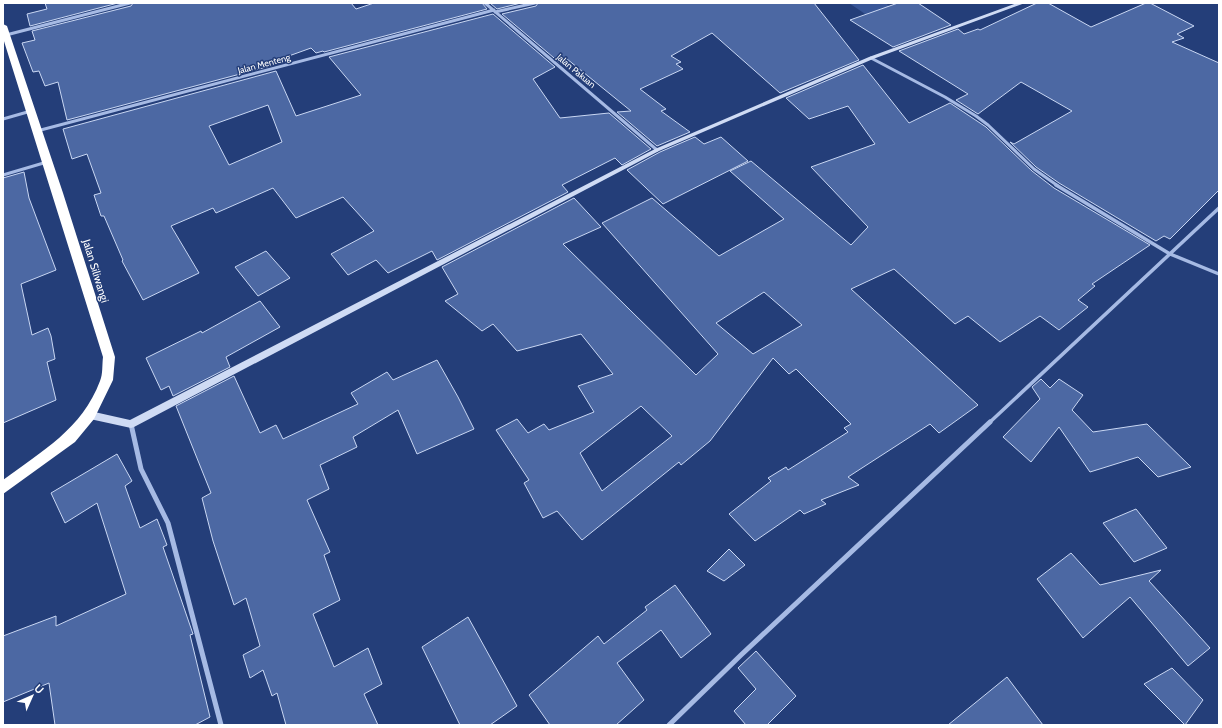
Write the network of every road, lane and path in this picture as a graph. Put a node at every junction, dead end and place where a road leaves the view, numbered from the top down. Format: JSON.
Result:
{"nodes":[{"id":1,"x":130,"y":3,"type":"edge"},
{"id":2,"x":485,"y":3,"type":"edge"},
{"id":3,"x":535,"y":3,"type":"edge"},
{"id":4,"x":1022,"y":3,"type":"edge"},
{"id":5,"x":494,"y":11,"type":"junction"},
{"id":6,"x":4,"y":31,"type":"edge"},
{"id":7,"x":871,"y":58,"type":"junction"},
{"id":8,"x":31,"y":111,"type":"junction"},
{"id":9,"x":3,"y":119,"type":"edge"},
{"id":10,"x":37,"y":131,"type":"junction"},
{"id":11,"x":657,"y":150,"type":"junction"},
{"id":12,"x":48,"y":162,"type":"junction"},
{"id":13,"x":3,"y":175,"type":"edge"},
{"id":14,"x":1219,"y":208,"type":"edge"},
{"id":15,"x":1170,"y":254,"type":"junction"},
{"id":16,"x":1219,"y":274,"type":"edge"},
{"id":17,"x":90,"y":414,"type":"junction"},
{"id":18,"x":131,"y":424,"type":"junction"},
{"id":19,"x":3,"y":488,"type":"edge"},
{"id":20,"x":221,"y":725,"type":"edge"},
{"id":21,"x":669,"y":725,"type":"edge"}],
"edges":[{"from":1,"to":6,"type":"street"},
{"from":2,"to":5,"type":"street","name":"Jalan Pakuan"},
{"from":3,"to":5,"type":"street","name":"Jalan Menteng"},
{"from":4,"to":7,"type":"main road"},
{"from":5,"to":10,"type":"street","name":"Jalan Menteng"},
{"from":5,"to":11,"type":"street","name":"Jalan Pakuan"},
{"from":6,"to":8,"type":"highway","name":"Jalan Siliwangi"},
{"from":7,"to":11,"type":"main road"},
{"from":7,"to":15,"type":"street"},
{"from":8,"to":9,"type":"street"},
{"from":8,"to":10,"type":"highway","name":"Jalan Siliwangi"},
{"from":10,"to":12,"type":"highway","name":"Jalan Siliwangi"},
{"from":11,"to":18,"type":"main road"},
{"from":12,"to":13,"type":"street"},
{"from":12,"to":17,"type":"highway","name":"Jalan Siliwangi"},
{"from":14,"to":15,"type":"street"},
{"from":15,"to":16,"type":"street"},
{"from":15,"to":21,"type":"street"},
{"from":17,"to":18,"type":"main road"},
{"from":17,"to":19,"type":"highway","name":"Jalan Siliwangi"},
{"from":18,"to":20,"type":"street"}]}
